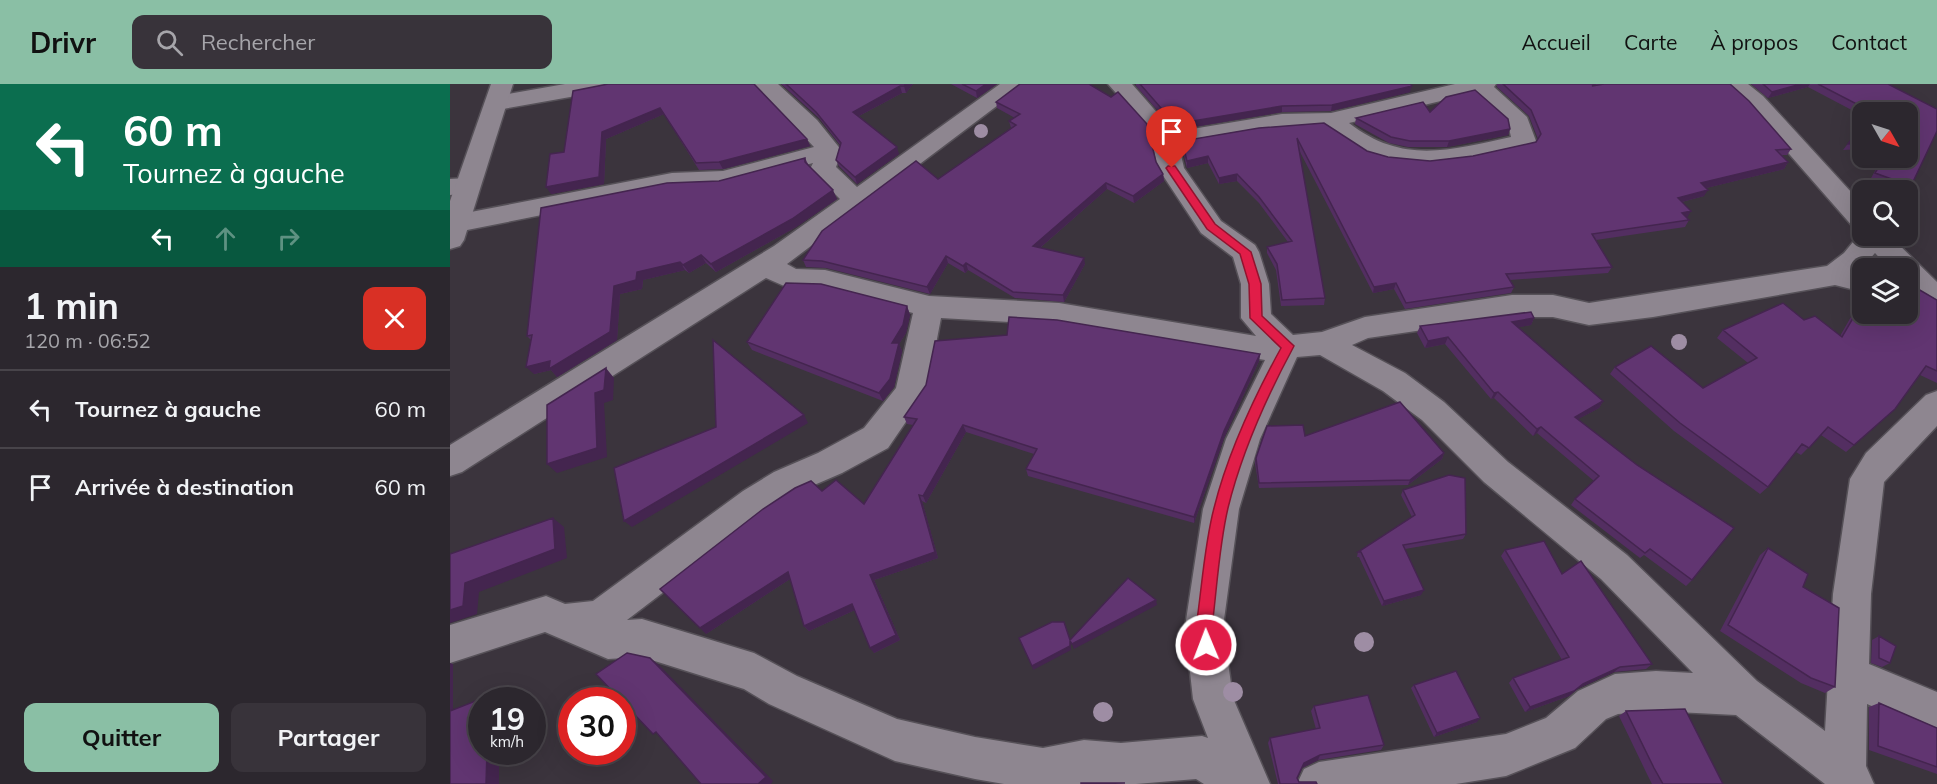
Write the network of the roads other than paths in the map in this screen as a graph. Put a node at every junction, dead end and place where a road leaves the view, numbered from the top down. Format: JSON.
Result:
{"nodes":[{"id":1,"x":604,"y":84,"type":"edge"},
{"id":2,"x":765,"y":84,"type":"edge"},
{"id":3,"x":1015,"y":84,"type":"edge"},
{"id":4,"x":1119,"y":84,"type":"edge"},
{"id":5,"x":1734,"y":84,"type":"edge"},
{"id":6,"x":1482,"y":85,"type":"edge"},
{"id":7,"x":499,"y":94,"type":"edge"},
{"id":8,"x":1331,"y":120,"type":"junction"},
{"id":9,"x":1166,"y":141,"type":"junction"},
{"id":10,"x":830,"y":151,"type":"junction"},
{"id":11,"x":458,"y":187,"type":"edge"},
{"id":12,"x":857,"y":201,"type":"junction"},
{"id":13,"x":1852,"y":210,"type":"edge"},
{"id":14,"x":453,"y":232,"type":"edge"},
{"id":15,"x":1866,"y":246,"type":"edge"},
{"id":16,"x":1884,"y":246,"type":"edge"},
{"id":17,"x":1895,"y":258,"type":"edge"},
{"id":18,"x":766,"y":265,"type":"junction"},
{"id":19,"x":1835,"y":275,"type":"junction"},
{"id":20,"x":1852,"y":279,"type":"edge"},
{"id":21,"x":1918,"y":282,"type":"edge"},
{"id":22,"x":1918,"y":295,"type":"edge"},
{"id":23,"x":1937,"y":300,"type":"edge"},
{"id":24,"x":929,"y":306,"type":"junction"},
{"id":25,"x":1324,"y":343,"type":"junction"},
{"id":26,"x":1287,"y":346,"type":"junction"},
{"id":27,"x":1937,"y":404,"type":"edge"},
{"id":28,"x":450,"y":462,"type":"edge"},
{"id":29,"x":564,"y":622,"type":"junction"},
{"id":30,"x":450,"y":644,"type":"edge"},
{"id":31,"x":1847,"y":675,"type":"junction"},
{"id":32,"x":1743,"y":695,"type":"junction"},
{"id":33,"x":1937,"y":713,"type":"edge"},
{"id":34,"x":1041,"y":777,"type":"edge"},
{"id":35,"x":1848,"y":778,"type":"edge"},
{"id":36,"x":1240,"y":784,"type":"edge"},
{"id":37,"x":1248,"y":784,"type":"edge"},
{"id":38,"x":1319,"y":784,"type":"edge"}],
"edges":[{"from":1,"to":7,"type":"street"},
{"from":2,"to":10,"type":"street"},
{"from":3,"to":12,"type":"street"},
{"from":4,"to":9,"type":"street"},
{"from":5,"to":13,"type":"street"},
{"from":6,"to":8,"type":"street"},
{"from":6,"to":8,"type":"street"},
{"from":7,"to":11,"type":"street"},
{"from":8,"to":9,"type":"street"},
{"from":9,"to":26,"type":"street"},
{"from":10,"to":12,"type":"street"},
{"from":10,"to":14,"type":"street"},
{"from":11,"to":14,"type":"street"},
{"from":12,"to":18,"type":"street"},
{"from":15,"to":19,"type":"street"},
{"from":16,"to":17,"type":"street"},
{"from":18,"to":24,"type":"street"},
{"from":18,"to":28,"type":"street"},
{"from":19,"to":20,"type":"street"},
{"from":19,"to":25,"type":"street"},
{"from":21,"to":23,"type":"street"},
{"from":22,"to":23,"type":"street"},
{"from":24,"to":26,"type":"street"},
{"from":24,"to":29,"type":"street"},
{"from":25,"to":26,"type":"street"},
{"from":25,"to":32,"type":"street"},
{"from":26,"to":37,"type":"street"},
{"from":27,"to":31,"type":"street"},
{"from":29,"to":30,"type":"street"},
{"from":29,"to":34,"type":"street"},
{"from":31,"to":33,"type":"street"},
{"from":31,"to":35,"type":"street"},
{"from":32,"to":35,"type":"street"},
{"from":32,"to":38,"type":"street"},
{"from":34,"to":36,"type":"street"}]}
